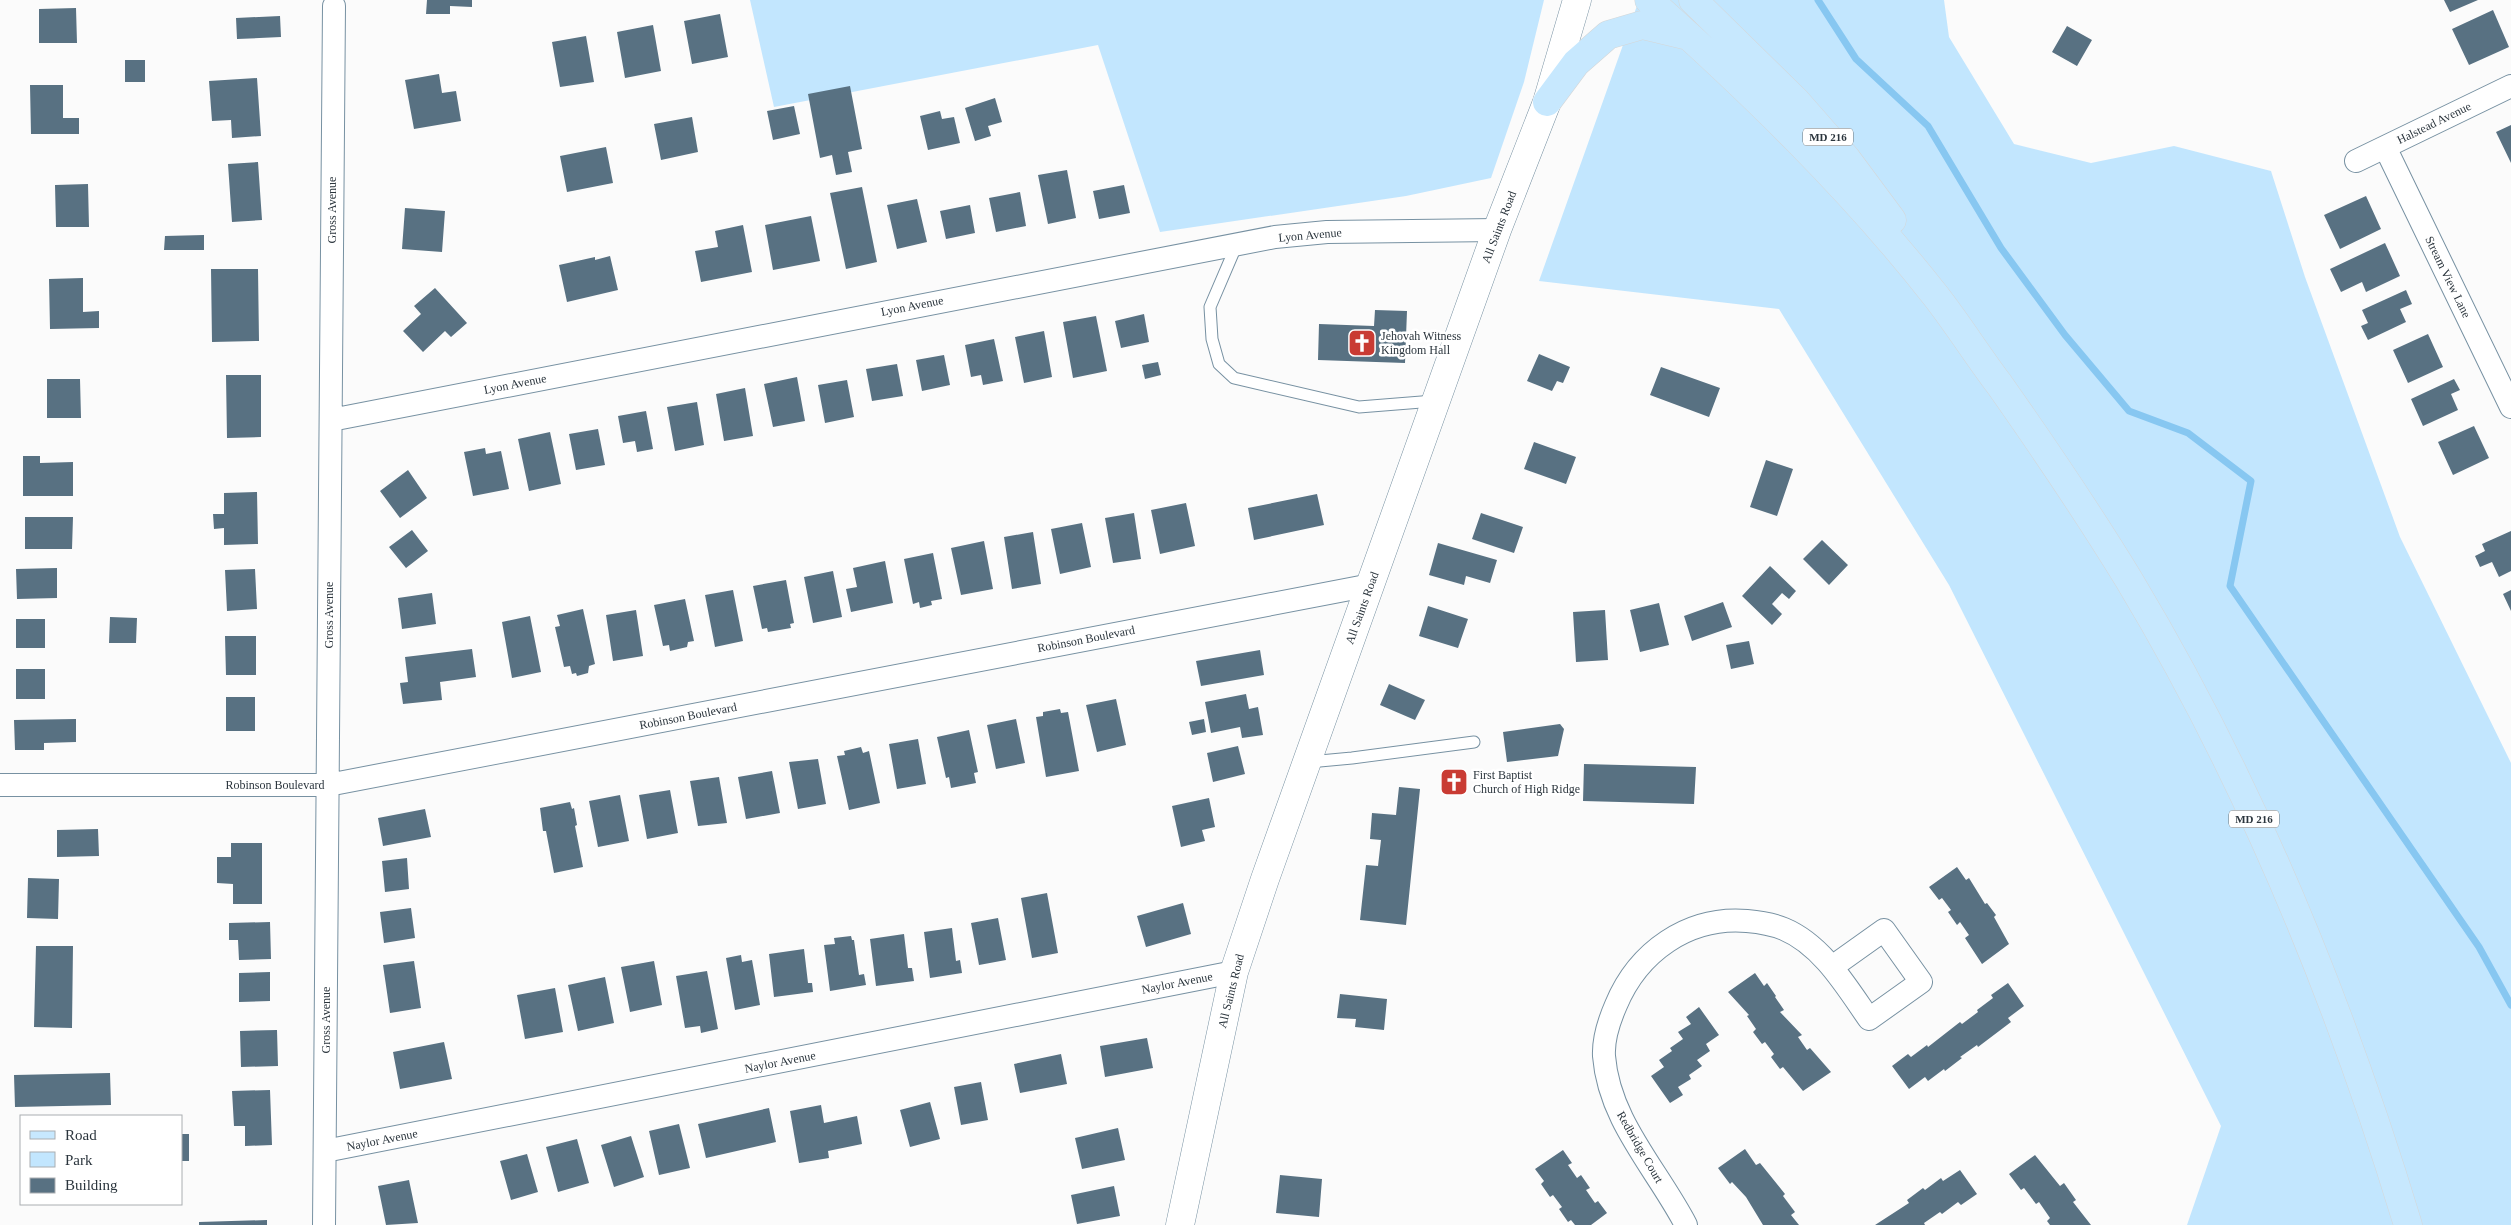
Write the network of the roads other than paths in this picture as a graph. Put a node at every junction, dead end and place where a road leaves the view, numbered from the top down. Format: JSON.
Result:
{"nodes":[{"id":1,"x":1577,"y":0,"type":"edge"},
{"id":2,"x":1649,"y":0,"type":"edge"},
{"id":3,"x":1693,"y":0,"type":"edge"},
{"id":4,"x":1709,"y":0,"type":"edge"},
{"id":5,"x":334,"y":6,"type":"dead end"},
{"id":6,"x":1689,"y":36,"type":"junction"},
{"id":7,"x":2511,"y":86,"type":"edge"},
{"id":8,"x":1547,"y":102,"type":"junction"},
{"id":9,"x":1796,"y":102,"type":"junction"},
{"id":10,"x":2384,"y":147,"type":"junction"},
{"id":11,"x":2356,"y":161,"type":"dead end"},
{"id":12,"x":1498,"y":230,"type":"junction"},
{"id":13,"x":1238,"y":244,"type":"junction"},
{"id":14,"x":1935,"y":295,"type":"junction"},
{"id":15,"x":1436,"y":401,"type":"junction"},
{"id":16,"x":2511,"y":407,"type":"edge"},
{"id":17,"x":331,"y":420,"type":"junction"},
{"id":18,"x":1371,"y":585,"type":"junction"},
{"id":19,"x":1474,"y":742,"type":"dead end"},
{"id":20,"x":1307,"y":762,"type":"junction"},
{"id":21,"x":0,"y":785,"type":"edge"},
{"id":22,"x":328,"y":785,"type":"junction"},
{"id":23,"x":1832,"y":967,"type":"dead end"},
{"id":24,"x":1234,"y":972,"type":"junction"},
{"id":25,"x":325,"y":1152,"type":"junction"},
{"id":26,"x":324,"y":1225,"type":"edge"},
{"id":27,"x":1180,"y":1225,"type":"edge"},
{"id":28,"x":1686,"y":1225,"type":"edge"},
{"id":29,"x":2408,"y":1225,"type":"edge"}],
"edges":[{"from":1,"to":8,"type":"street","name":"All Saints Road"},
{"from":2,"to":6,"type":"main road","number":"MD 216"},
{"from":3,"to":9,"type":"main road","number":"MD 216"},
{"from":4,"to":9,"type":"main road"},
{"from":5,"to":17,"type":"street","name":"Gross Avenue"},
{"from":6,"to":8,"type":"main road"},
{"from":6,"to":14,"type":"main road","number":"MD 216"},
{"from":7,"to":10,"type":"street","name":"Halstead Avenue"},
{"from":8,"to":12,"type":"street","name":"All Saints Road"},
{"from":9,"to":14,"type":"main road","number":"MD 216"},
{"from":10,"to":11,"type":"street","name":"Halstead Avenue"},
{"from":10,"to":16,"type":"street","name":"Stream View Lane"},
{"from":12,"to":13,"type":"street","name":"Lyon Avenue"},
{"from":12,"to":15,"type":"street","name":"All Saints Road"},
{"from":13,"to":15,"type":"lane"},
{"from":13,"to":17,"type":"street","name":"Lyon Avenue"},
{"from":14,"to":29,"type":"main road","number":"MD 216"},
{"from":15,"to":18,"type":"street","name":"All Saints Road"},
{"from":17,"to":22,"type":"street","name":"Gross Avenue"},
{"from":18,"to":20,"type":"street","name":"All Saints Road"},
{"from":18,"to":22,"type":"street","name":"Robinson Boulevard"},
{"from":19,"to":20,"type":"lane"},
{"from":20,"to":24,"type":"street","name":"All Saints Road"},
{"from":21,"to":22,"type":"street","name":"Robinson Boulevard"},
{"from":22,"to":25,"type":"street","name":"Gross Avenue"},
{"from":23,"to":28,"type":"street","name":"Redbridge Court"},
{"from":24,"to":25,"type":"street","name":"Naylor Avenue"},
{"from":24,"to":27,"type":"street","name":"All Saints Road"},
{"from":25,"to":26,"type":"street","name":"Gross Avenue"}]}
